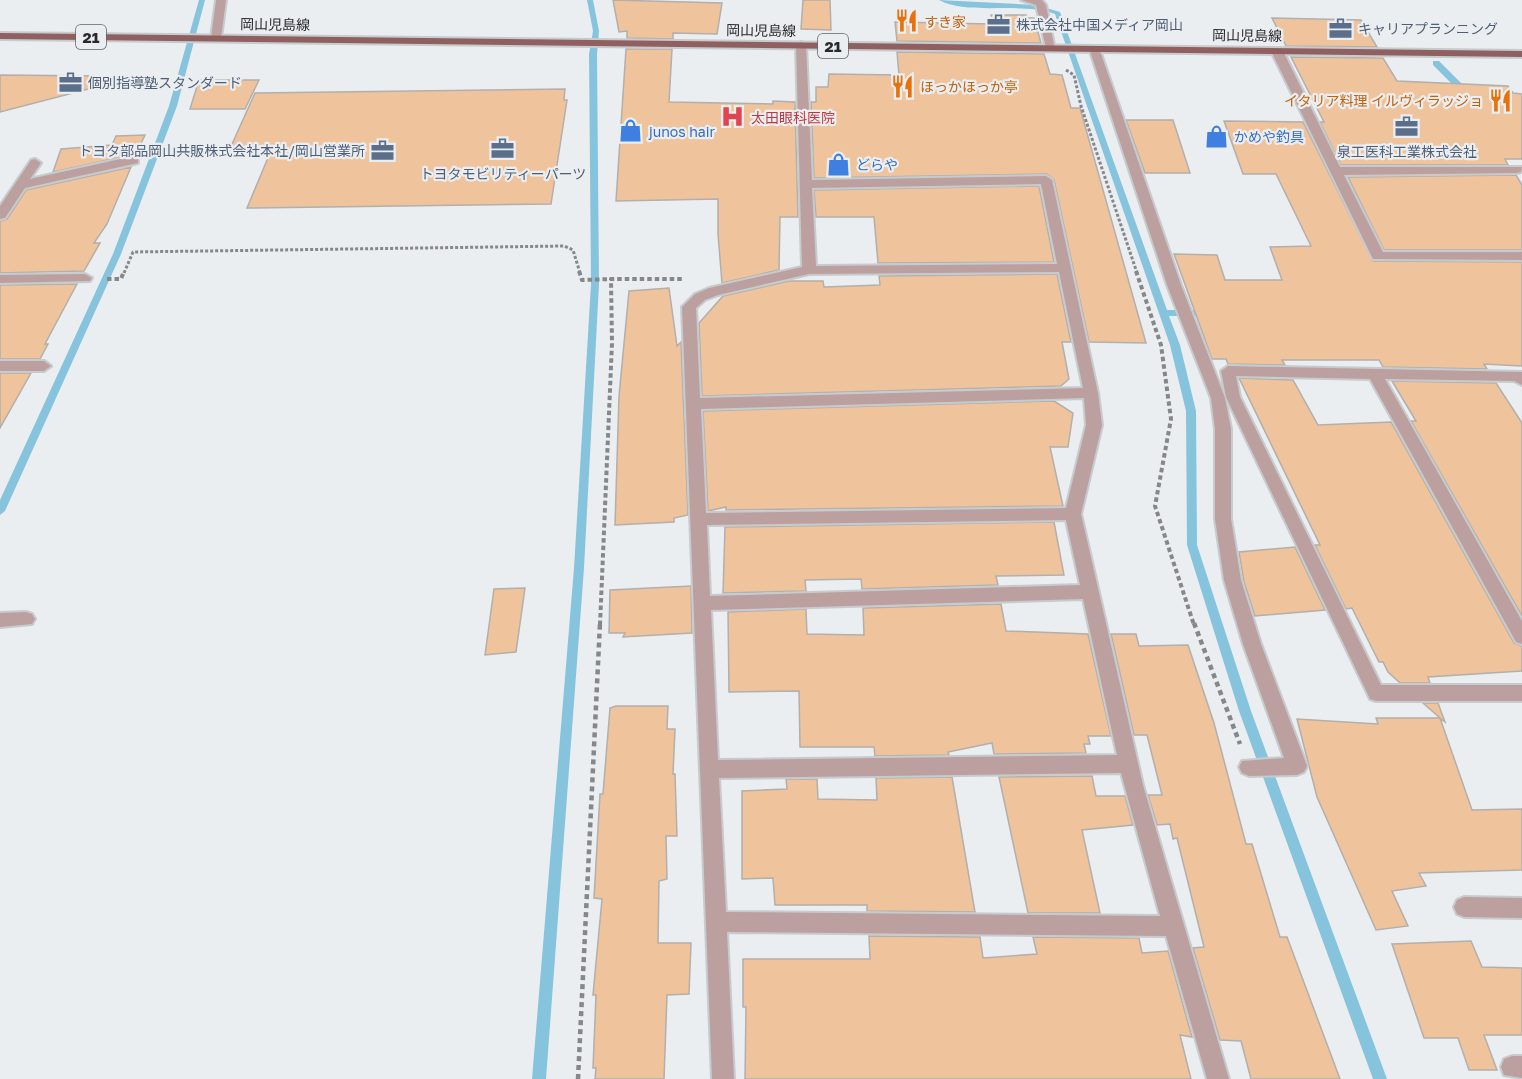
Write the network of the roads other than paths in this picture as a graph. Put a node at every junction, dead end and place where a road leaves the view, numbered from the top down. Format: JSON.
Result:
{"nodes":[{"id":1,"x":221,"y":0,"type":"edge"},
{"id":2,"x":1026,"y":0,"type":"edge"},
{"id":3,"x":0,"y":36,"type":"edge"},
{"id":4,"x":216,"y":38,"type":"junction"},
{"id":5,"x":801,"y":45,"type":"junction"},
{"id":6,"x":1057,"y":48,"type":"junction"},
{"id":7,"x":1090,"y":48,"type":"junction"},
{"id":8,"x":1276,"y":51,"type":"junction"},
{"id":9,"x":1522,"y":54,"type":"edge"},
{"id":10,"x":134,"y":160,"type":"dead end"},
{"id":11,"x":34,"y":163,"type":"dead end"},
{"id":12,"x":1517,"y":169,"type":"dead end"},
{"id":13,"x":1336,"y":171,"type":"junction"},
{"id":14,"x":806,"y":184,"type":"junction"},
{"id":15,"x":20,"y":185,"type":"junction"},
{"id":16,"x":0,"y":215,"type":"edge"},
{"id":17,"x":1522,"y":256,"type":"edge"},
{"id":18,"x":1065,"y":268,"type":"junction"},
{"id":19,"x":809,"y":270,"type":"junction"},
{"id":20,"x":85,"y":278,"type":"dead end"},
{"id":21,"x":0,"y":279,"type":"edge"},
{"id":22,"x":0,"y":366,"type":"edge"},
{"id":23,"x":44,"y":366,"type":"dead end"},
{"id":24,"x":1376,"y":374,"type":"junction"},
{"id":25,"x":1522,"y":380,"type":"edge"},
{"id":26,"x":1091,"y":393,"type":"junction"},
{"id":27,"x":694,"y":404,"type":"junction"},
{"id":28,"x":1073,"y":514,"type":"junction"},
{"id":29,"x":698,"y":519,"type":"junction"},
{"id":30,"x":1092,"y":592,"type":"junction"},
{"id":31,"x":701,"y":603,"type":"junction"},
{"id":32,"x":26,"y":619,"type":"dead end"},
{"id":33,"x":0,"y":620,"type":"edge"},
{"id":34,"x":1522,"y":637,"type":"edge"},
{"id":35,"x":1522,"y":693,"type":"edge"},
{"id":36,"x":1128,"y":764,"type":"junction"},
{"id":37,"x":1249,"y":768,"type":"road end"},
{"id":38,"x":708,"y":769,"type":"junction"},
{"id":39,"x":1464,"y":908,"type":"dead end"},
{"id":40,"x":1522,"y":908,"type":"edge"},
{"id":41,"x":715,"y":922,"type":"junction"},
{"id":42,"x":1174,"y":926,"type":"junction"},
{"id":43,"x":723,"y":1079,"type":"edge"},
{"id":44,"x":1218,"y":1079,"type":"edge"}],
"edges":[{"from":1,"to":4,"type":"street"},
{"from":2,"to":6,"type":"street"},
{"from":3,"to":4,"type":"main road","name":"岡山児島線","number":"21"},
{"from":4,"to":5,"type":"main road","name":"岡山児島線","number":"21"},
{"from":5,"to":6,"type":"main road","name":"岡山児島線","number":"21"},
{"from":5,"to":14,"type":"street"},
{"from":6,"to":7,"type":"main road","name":"岡山児島線","number":"21"},
{"from":7,"to":8,"type":"main road","name":"岡山児島線","number":"21"},
{"from":7,"to":37,"type":"street"},
{"from":8,"to":9,"type":"main road","name":"岡山児島線","number":"21"},
{"from":8,"to":13,"type":"street"},
{"from":10,"to":15,"type":"street"},
{"from":11,"to":15,"type":"street"},
{"from":12,"to":13,"type":"street"},
{"from":13,"to":17,"type":"street"},
{"from":14,"to":18,"type":"street"},
{"from":14,"to":19,"type":"street"},
{"from":15,"to":16,"type":"street"},
{"from":18,"to":19,"type":"street"},
{"from":18,"to":26,"type":"street"},
{"from":19,"to":27,"type":"street"},
{"from":20,"to":21,"type":"street"},
{"from":22,"to":23,"type":"street"},
{"from":24,"to":25,"type":"street"},
{"from":24,"to":34,"type":"street"},
{"from":24,"to":35,"type":"street"},
{"from":26,"to":27,"type":"street"},
{"from":26,"to":28,"type":"street"},
{"from":27,"to":29,"type":"street"},
{"from":28,"to":29,"type":"street"},
{"from":28,"to":30,"type":"street"},
{"from":29,"to":31,"type":"street"},
{"from":30,"to":31,"type":"street"},
{"from":30,"to":36,"type":"street"},
{"from":31,"to":38,"type":"street"},
{"from":32,"to":33,"type":"street"},
{"from":36,"to":38,"type":"street"},
{"from":36,"to":42,"type":"street"},
{"from":38,"to":41,"type":"street"},
{"from":39,"to":40,"type":"street"},
{"from":41,"to":42,"type":"street"},
{"from":41,"to":43,"type":"street"},
{"from":42,"to":44,"type":"street"}]}
